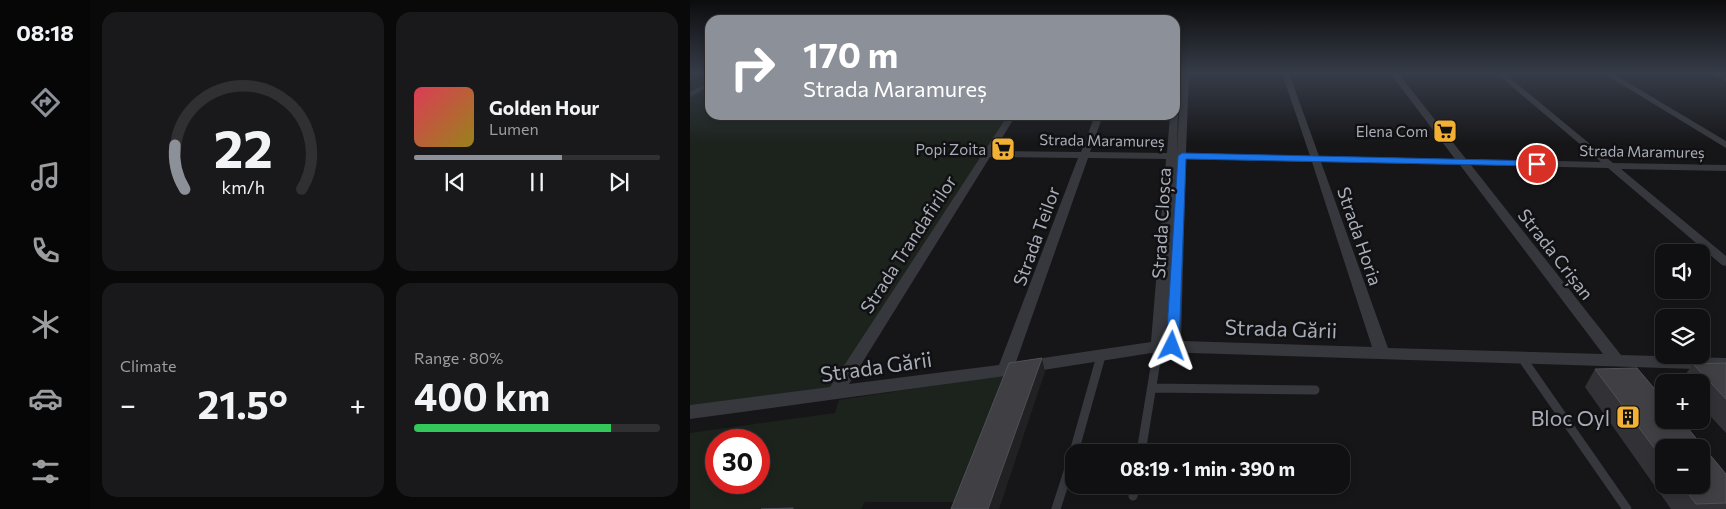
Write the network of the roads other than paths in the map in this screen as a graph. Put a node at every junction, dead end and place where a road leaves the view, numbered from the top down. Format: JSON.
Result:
{"nodes":[{"id":1,"x":1183,"y":97,"type":"edge"},
{"id":2,"x":1294,"y":97,"type":"edge"},
{"id":3,"x":1412,"y":97,"type":"edge"},
{"id":4,"x":1529,"y":97,"type":"edge"},
{"id":5,"x":1646,"y":97,"type":"edge"},
{"id":6,"x":1009,"y":120,"type":"edge"},
{"id":7,"x":1097,"y":120,"type":"edge"},
{"id":8,"x":1174,"y":120,"type":"edge"},
{"id":9,"x":1726,"y":145,"type":"edge"},
{"id":10,"x":987,"y":154,"type":"junction"},
{"id":11,"x":1085,"y":155,"type":"junction"},
{"id":12,"x":1177,"y":156,"type":"junction"},
{"id":13,"x":1315,"y":160,"type":"junction"},
{"id":14,"x":1463,"y":162,"type":"junction"},
{"id":15,"x":1611,"y":165,"type":"junction"},
{"id":16,"x":1726,"y":168,"type":"edge"},
{"id":17,"x":1726,"y":262,"type":"edge"},
{"id":18,"x":1165,"y":346,"type":"junction"},
{"id":19,"x":1382,"y":353,"type":"junction"},
{"id":20,"x":1101,"y":356,"type":"junction"},
{"id":21,"x":1522,"y":358,"type":"junction"},
{"id":22,"x":1617,"y":361,"type":"junction"},
{"id":23,"x":1726,"y":364,"type":"edge"},
{"id":24,"x":1005,"y":370,"type":"junction"},
{"id":25,"x":1152,"y":388,"type":"junction"},
{"id":26,"x":1315,"y":390,"type":"dead end"},
{"id":27,"x":835,"y":393,"type":"junction"},
{"id":28,"x":690,"y":412,"type":"edge"},
{"id":29,"x":1077,"y":444,"type":"edge"},
{"id":30,"x":1142,"y":444,"type":"edge"},
{"id":31,"x":1065,"y":481,"type":"edge"},
{"id":32,"x":1056,"y":509,"type":"edge"},
{"id":33,"x":1627,"y":509,"type":"edge"}],
"edges":[{"from":1,"to":12,"type":"street","name":"Strada Cloșca"},
{"from":2,"to":13,"type":"street","name":"Strada Horia"},
{"from":3,"to":14,"type":"street","name":"Strada Crișan"},
{"from":4,"to":15,"type":"street"},
{"from":5,"to":9,"type":"street"},
{"from":6,"to":10,"type":"street","name":"Strada Trandafirilor"},
{"from":7,"to":11,"type":"street","name":"Strada Teilor"},
{"from":8,"to":12,"type":"street","name":"Strada Cloșca"},
{"from":10,"to":11,"type":"street","name":"Strada Maramureș"},
{"from":10,"to":27,"type":"street","name":"Strada Trandafirilor"},
{"from":11,"to":12,"type":"street","name":"Strada Maramureș"},
{"from":11,"to":24,"type":"street","name":"Strada Teilor"},
{"from":12,"to":13,"type":"street","name":"Strada Maramureș"},
{"from":12,"to":18,"type":"street","name":"Strada Cloșca"},
{"from":13,"to":14,"type":"street","name":"Strada Maramureș"},
{"from":13,"to":19,"type":"street","name":"Strada Horia"},
{"from":14,"to":15,"type":"street","name":"Strada Maramureș"},
{"from":14,"to":22,"type":"street","name":"Strada Crișan"},
{"from":15,"to":16,"type":"street","name":"Strada Maramureș"},
{"from":15,"to":17,"type":"street"},
{"from":18,"to":19,"type":"street","name":"Strada Gării"},
{"from":18,"to":20,"type":"street","name":"Strada Gării"},
{"from":18,"to":25,"type":"lane"},
{"from":19,"to":21,"type":"street","name":"Strada Gării"},
{"from":20,"to":24,"type":"street","name":"Strada Gării"},
{"from":20,"to":29,"type":"lane"},
{"from":21,"to":22,"type":"street","name":"Strada Gării"},
{"from":21,"to":33,"type":"lane"},
{"from":22,"to":23,"type":"street","name":"Strada Gării"},
{"from":24,"to":27,"type":"street","name":"Strada Gării"},
{"from":25,"to":26,"type":"lane"},
{"from":25,"to":30,"type":"lane"},
{"from":27,"to":28,"type":"street","name":"Strada Gării"},
{"from":31,"to":32,"type":"lane"}]}
